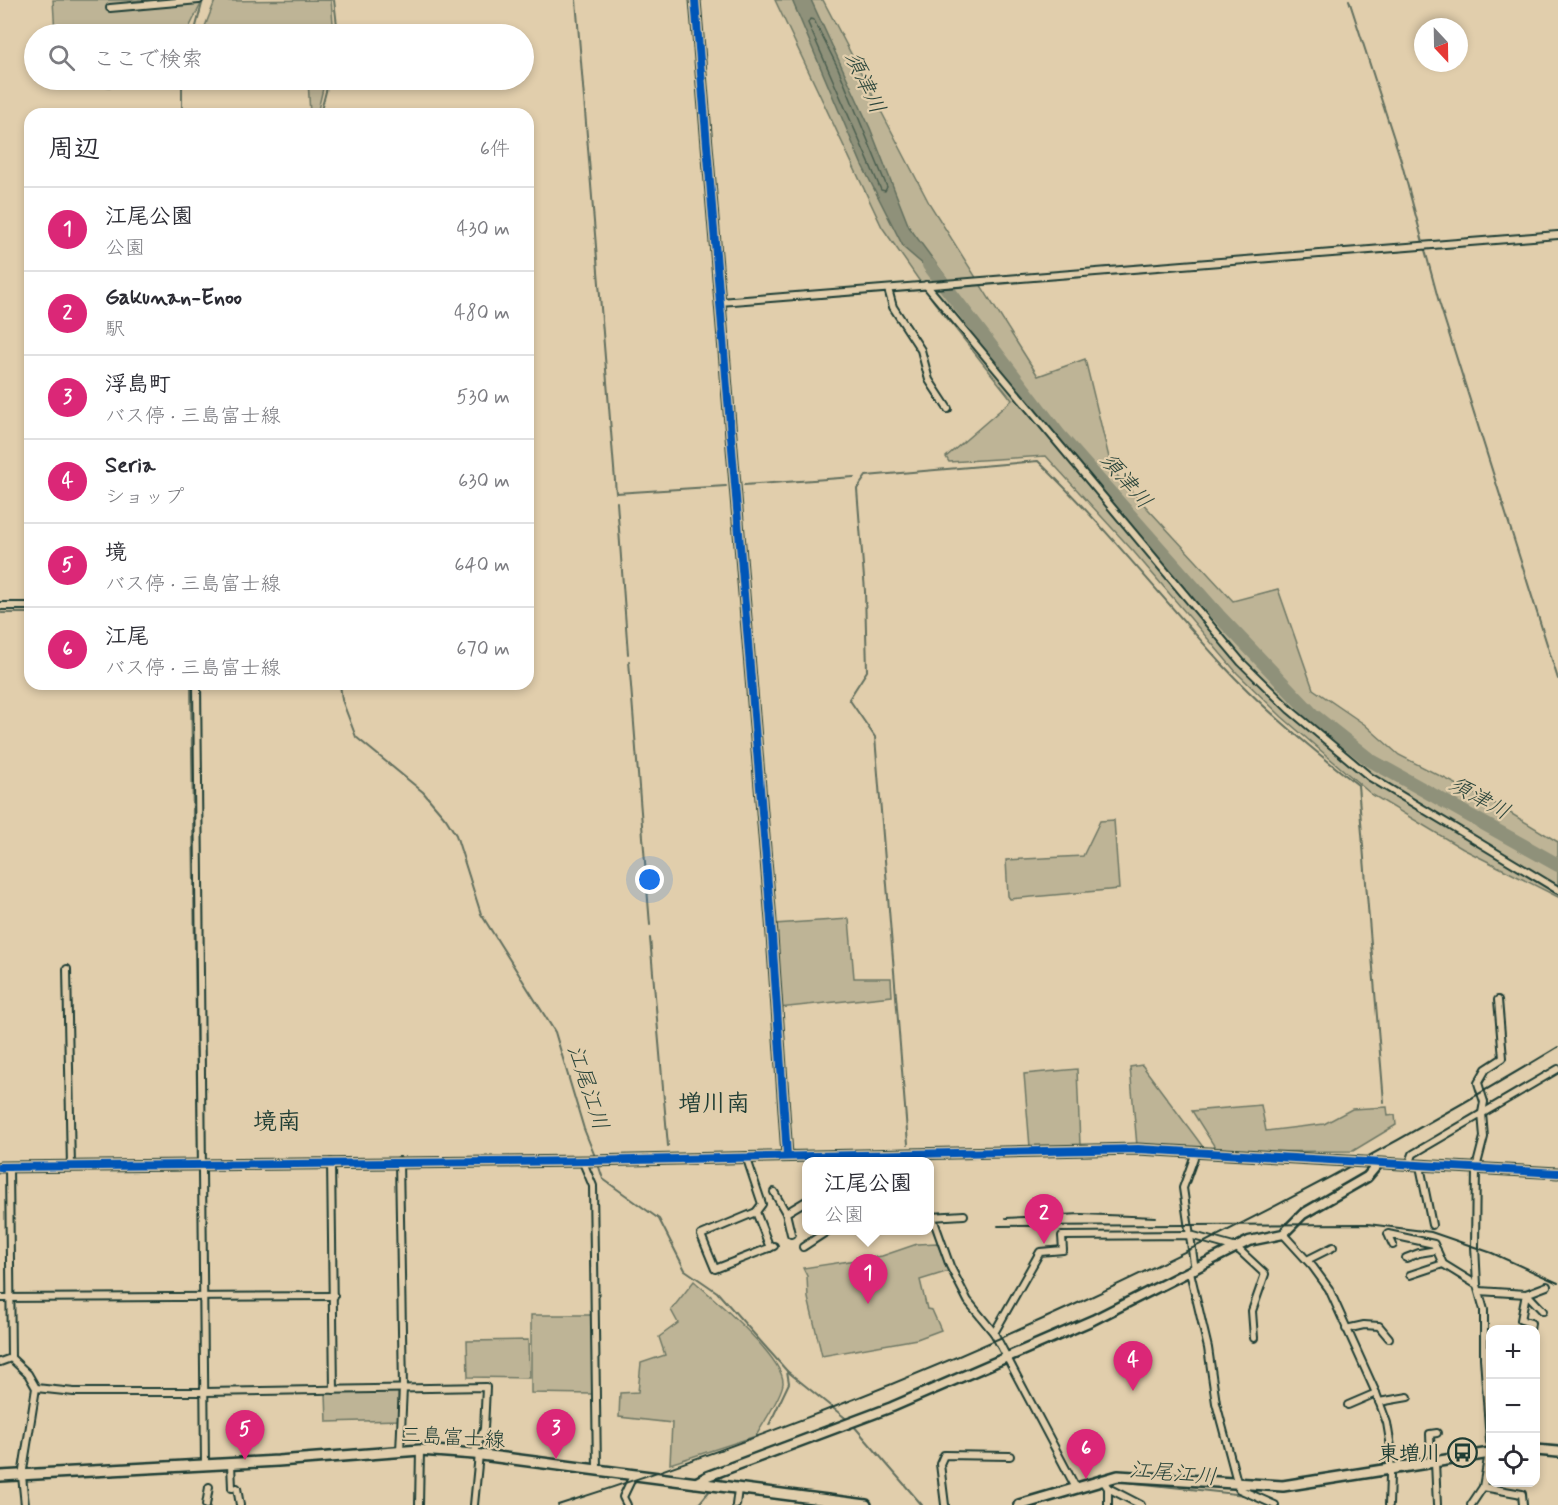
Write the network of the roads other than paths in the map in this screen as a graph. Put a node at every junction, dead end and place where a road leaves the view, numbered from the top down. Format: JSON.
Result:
{"nodes":[{"id":1,"x":199,"y":0,"type":"edge"},
{"id":2,"x":695,"y":0,"type":"edge"},
{"id":3,"x":110,"y":8,"type":"dead end"},
{"id":4,"x":1558,"y":235,"type":"edge"},
{"id":5,"x":926,"y":285,"type":"junction"},
{"id":6,"x":888,"y":289,"type":"junction"},
{"id":7,"x":720,"y":302,"type":"junction"},
{"id":8,"x":948,"y":409,"type":"dead end"},
{"id":9,"x":0,"y":606,"type":"edge"},
{"id":10,"x":24,"y":606,"type":"edge"},
{"id":11,"x":197,"y":690,"type":"edge"},
{"id":12,"x":1558,"y":890,"type":"edge"},
{"id":13,"x":67,"y":969,"type":"dead end"},
{"id":14,"x":1498,"y":1000,"type":"dead end"},
{"id":15,"x":1558,"y":1069,"type":"edge"},
{"id":16,"x":1482,"y":1113,"type":"junction"},
{"id":17,"x":1196,"y":1152,"type":"junction"},
{"id":18,"x":787,"y":1155,"type":"junction"},
{"id":19,"x":746,"y":1156,"type":"junction"},
{"id":20,"x":811,"y":1157,"type":"edge"},
{"id":21,"x":897,"y":1157,"type":"edge"},
{"id":22,"x":584,"y":1160,"type":"junction"},
{"id":23,"x":399,"y":1161,"type":"junction"},
{"id":24,"x":331,"y":1162,"type":"junction"},
{"id":25,"x":1378,"y":1164,"type":"junction"},
{"id":26,"x":201,"y":1165,"type":"junction"},
{"id":27,"x":1409,"y":1165,"type":"junction"},
{"id":28,"x":1420,"y":1166,"type":"junction"},
{"id":29,"x":4,"y":1167,"type":"edge"},
{"id":30,"x":71,"y":1167,"type":"junction"},
{"id":31,"x":1476,"y":1168,"type":"junction"},
{"id":32,"x":1558,"y":1173,"type":"edge"},
{"id":33,"x":774,"y":1192,"type":"dead end"},
{"id":34,"x":802,"y":1204,"type":"edge"},
{"id":35,"x":756,"y":1212,"type":"junction"},
{"id":36,"x":786,"y":1213,"type":"junction"},
{"id":37,"x":934,"y":1214,"type":"edge"},
{"id":38,"x":964,"y":1215,"type":"dead end"},
{"id":39,"x":934,"y":1222,"type":"edge"},
{"id":40,"x":1432,"y":1225,"type":"dead end"},
{"id":41,"x":791,"y":1234,"type":"dead end"},
{"id":42,"x":1283,"y":1234,"type":"junction"},
{"id":43,"x":822,"y":1235,"type":"edge"},
{"id":44,"x":1190,"y":1235,"type":"junction"},
{"id":45,"x":1393,"y":1245,"type":"dead end"},
{"id":46,"x":1333,"y":1247,"type":"dead end"},
{"id":47,"x":803,"y":1248,"type":"dead end"},
{"id":48,"x":1237,"y":1248,"type":"junction"},
{"id":49,"x":1437,"y":1250,"type":"junction"},
{"id":50,"x":1406,"y":1258,"type":"dead end"},
{"id":51,"x":1306,"y":1260,"type":"junction"},
{"id":52,"x":1443,"y":1264,"type":"junction"},
{"id":53,"x":1192,"y":1271,"type":"junction"},
{"id":54,"x":1410,"y":1275,"type":"dead end"},
{"id":55,"x":1547,"y":1286,"type":"dead end"},
{"id":56,"x":1478,"y":1288,"type":"junction"},
{"id":57,"x":1526,"y":1294,"type":"junction"},
{"id":58,"x":334,"y":1296,"type":"junction"},
{"id":59,"x":0,"y":1298,"type":"edge"},
{"id":60,"x":203,"y":1298,"type":"junction"},
{"id":61,"x":11,"y":1300,"type":"junction"},
{"id":62,"x":1543,"y":1311,"type":"dead end"},
{"id":63,"x":1531,"y":1325,"type":"edge"},
{"id":64,"x":1346,"y":1329,"type":"junction"},
{"id":65,"x":994,"y":1333,"type":"junction"},
{"id":66,"x":1254,"y":1338,"type":"dead end"},
{"id":67,"x":1389,"y":1338,"type":"dead end"},
{"id":68,"x":11,"y":1358,"type":"junction"},
{"id":69,"x":1006,"y":1358,"type":"junction"},
{"id":70,"x":0,"y":1362,"type":"edge"},
{"id":71,"x":1486,"y":1381,"type":"edge"},
{"id":72,"x":36,"y":1388,"type":"junction"},
{"id":73,"x":403,"y":1388,"type":"junction"},
{"id":74,"x":334,"y":1390,"type":"junction"},
{"id":75,"x":205,"y":1392,"type":"junction"},
{"id":76,"x":1376,"y":1393,"type":"junction"},
{"id":77,"x":1408,"y":1397,"type":"dead end"},
{"id":78,"x":1379,"y":1402,"type":"junction"},
{"id":79,"x":1348,"y":1405,"type":"dead end"},
{"id":80,"x":1437,"y":1433,"type":"dead end"},
{"id":81,"x":420,"y":1450,"type":"junction"},
{"id":82,"x":1540,"y":1450,"type":"edge"},
{"id":83,"x":400,"y":1451,"type":"junction"},
{"id":84,"x":1558,"y":1452,"type":"edge"},
{"id":85,"x":476,"y":1454,"type":"junction"},
{"id":86,"x":1486,"y":1454,"type":"edge"},
{"id":87,"x":1010,"y":1456,"type":"dead end"},
{"id":88,"x":1433,"y":1463,"type":"junction"},
{"id":89,"x":231,"y":1464,"type":"junction"},
{"id":90,"x":205,"y":1466,"type":"junction"},
{"id":91,"x":597,"y":1469,"type":"junction"},
{"id":92,"x":1390,"y":1470,"type":"junction"},
{"id":93,"x":1486,"y":1472,"type":"edge"},
{"id":94,"x":0,"y":1476,"type":"edge"},
{"id":95,"x":22,"y":1476,"type":"junction"},
{"id":96,"x":633,"y":1476,"type":"junction"},
{"id":97,"x":1101,"y":1479,"type":"junction"},
{"id":98,"x":695,"y":1483,"type":"junction"},
{"id":99,"x":1238,"y":1484,"type":"junction"},
{"id":100,"x":1075,"y":1486,"type":"junction"},
{"id":101,"x":209,"y":1487,"type":"dead end"},
{"id":102,"x":1483,"y":1487,"type":"junction"},
{"id":103,"x":738,"y":1488,"type":"junction"},
{"id":104,"x":1108,"y":1488,"type":"junction"},
{"id":105,"x":25,"y":1505,"type":"edge"},
{"id":106,"x":206,"y":1505,"type":"edge"},
{"id":107,"x":240,"y":1505,"type":"edge"},
{"id":108,"x":419,"y":1505,"type":"edge"},
{"id":109,"x":474,"y":1505,"type":"edge"},
{"id":110,"x":626,"y":1505,"type":"edge"},
{"id":111,"x":736,"y":1505,"type":"edge"},
{"id":112,"x":866,"y":1505,"type":"edge"},
{"id":113,"x":945,"y":1505,"type":"edge"},
{"id":114,"x":1019,"y":1505,"type":"edge"},
{"id":115,"x":1108,"y":1505,"type":"edge"},
{"id":116,"x":1141,"y":1505,"type":"edge"},
{"id":117,"x":1275,"y":1505,"type":"edge"},
{"id":118,"x":1389,"y":1505,"type":"edge"},
{"id":119,"x":1437,"y":1505,"type":"edge"},
{"id":120,"x":1471,"y":1505,"type":"edge"},
{"id":121,"x":1523,"y":1505,"type":"edge"}],
"edges":[{"from":1,"to":3,"type":"street"},
{"from":2,"to":7,"type":"street"},
{"from":4,"to":5,"type":"street"},
{"from":5,"to":6,"type":"street"},
{"from":5,"to":12,"type":"street"},
{"from":6,"to":7,"type":"street"},
{"from":6,"to":8,"type":"street"},
{"from":7,"to":18,"type":"street"},
{"from":9,"to":10,"type":"street"},
{"from":11,"to":26,"type":"street"},
{"from":13,"to":30,"type":"street"},
{"from":14,"to":16,"type":"street"},
{"from":15,"to":16,"type":"street"},
{"from":16,"to":27,"type":"street"},
{"from":16,"to":31,"type":"street"},
{"from":17,"to":21,"type":"street"},
{"from":17,"to":25,"type":"street"},
{"from":17,"to":44,"type":"street"},
{"from":18,"to":19,"type":"street"},
{"from":18,"to":20,"type":"street"},
{"from":19,"to":22,"type":"street"},
{"from":19,"to":35,"type":"street"},
{"from":22,"to":23,"type":"street"},
{"from":22,"to":91,"type":"street"},
{"from":23,"to":24,"type":"street"},
{"from":23,"to":73,"type":"street"},
{"from":24,"to":26,"type":"street"},
{"from":24,"to":58,"type":"street"},
{"from":25,"to":27,"type":"street"},
{"from":25,"to":42,"type":"street"},
{"from":26,"to":30,"type":"street"},
{"from":26,"to":60,"type":"street"},
{"from":27,"to":28,"type":"street"},
{"from":28,"to":31,"type":"street"},
{"from":28,"to":40,"type":"street"},
{"from":29,"to":30,"type":"street"},
{"from":29,"to":61,"type":"street"},
{"from":31,"to":32,"type":"street"},
{"from":31,"to":56,"type":"street"},
{"from":33,"to":36,"type":"street"},
{"from":34,"to":36,"type":"street"},
{"from":35,"to":35,"type":"street"},
{"from":36,"to":41,"type":"street"},
{"from":37,"to":38,"type":"street"},
{"from":39,"to":65,"type":"street"},
{"from":42,"to":48,"type":"street"},
{"from":42,"to":51,"type":"street"},
{"from":43,"to":47,"type":"street"},
{"from":44,"to":48,"type":"street"},
{"from":44,"to":53,"type":"street"},
{"from":44,"to":65,"type":"street"},
{"from":45,"to":49,"type":"street"},
{"from":46,"to":51,"type":"street"},
{"from":48,"to":53,"type":"street"},
{"from":48,"to":66,"type":"street"},
{"from":49,"to":50,"type":"street"},
{"from":49,"to":52,"type":"street"},
{"from":51,"to":64,"type":"street"},
{"from":52,"to":54,"type":"street"},
{"from":52,"to":56,"type":"street"},
{"from":53,"to":69,"type":"street"},
{"from":53,"to":99,"type":"street"},
{"from":55,"to":57,"type":"street"},
{"from":56,"to":57,"type":"street"},
{"from":56,"to":71,"type":"street"},
{"from":57,"to":62,"type":"street"},
{"from":57,"to":63,"type":"street"},
{"from":58,"to":60,"type":"street"},
{"from":58,"to":74,"type":"street"},
{"from":59,"to":61,"type":"street"},
{"from":60,"to":61,"type":"street"},
{"from":60,"to":75,"type":"street"},
{"from":61,"to":68,"type":"street"},
{"from":64,"to":67,"type":"street"},
{"from":64,"to":76,"type":"street"},
{"from":65,"to":69,"type":"street"},
{"from":68,"to":70,"type":"street"},
{"from":68,"to":72,"type":"street"},
{"from":69,"to":98,"type":"street"},
{"from":69,"to":100,"type":"street"},
{"from":72,"to":75,"type":"street"},
{"from":72,"to":95,"type":"street"},
{"from":73,"to":74,"type":"street"},
{"from":73,"to":83,"type":"street"},
{"from":73,"to":85,"type":"street"},
{"from":74,"to":75,"type":"street"},
{"from":75,"to":90,"type":"street"},
{"from":76,"to":78,"type":"street"},
{"from":76,"to":79,"type":"street"},
{"from":77,"to":78,"type":"street"},
{"from":78,"to":92,"type":"street"},
{"from":80,"to":88,"type":"street"},
{"from":81,"to":83,"type":"main road","name":"三島富士線"},
{"from":81,"to":85,"type":"main road","name":"三島富士線"},
{"from":81,"to":108,"type":"street"},
{"from":82,"to":84,"type":"main road"},
{"from":83,"to":89,"type":"main road","name":"三島富士線"},
{"from":85,"to":91,"type":"main road","name":"三島富士線"},
{"from":85,"to":109,"type":"street"},
{"from":86,"to":88,"type":"main road"},
{"from":87,"to":113,"type":"street"},
{"from":88,"to":92,"type":"main road"},
{"from":88,"to":119,"type":"street"},
{"from":89,"to":90,"type":"main road","name":"三島富士線"},
{"from":89,"to":107,"type":"street"},
{"from":90,"to":95,"type":"main road","name":"三島富士線"},
{"from":91,"to":96,"type":"main road","name":"三島富士線"},
{"from":92,"to":99,"type":"main road"},
{"from":92,"to":118,"type":"street"},
{"from":93,"to":102,"type":"street"},
{"from":94,"to":95,"type":"main road","name":"三島富士線"},
{"from":95,"to":105,"type":"street"},
{"from":96,"to":98,"type":"main road","name":"三島富士線"},
{"from":96,"to":110,"type":"street"},
{"from":97,"to":99,"type":"main road"},
{"from":97,"to":100,"type":"main road"},
{"from":97,"to":104,"type":"street"},
{"from":98,"to":103,"type":"main road","name":"三島富士線"},
{"from":99,"to":117,"type":"street"},
{"from":100,"to":114,"type":"main road"},
{"from":101,"to":106,"type":"street"},
{"from":102,"to":120,"type":"street"},
{"from":102,"to":121,"type":"street"},
{"from":103,"to":111,"type":"street"},
{"from":103,"to":112,"type":"main road","name":"三島富士線"},
{"from":104,"to":115,"type":"street"},
{"from":104,"to":116,"type":"street"}]}
